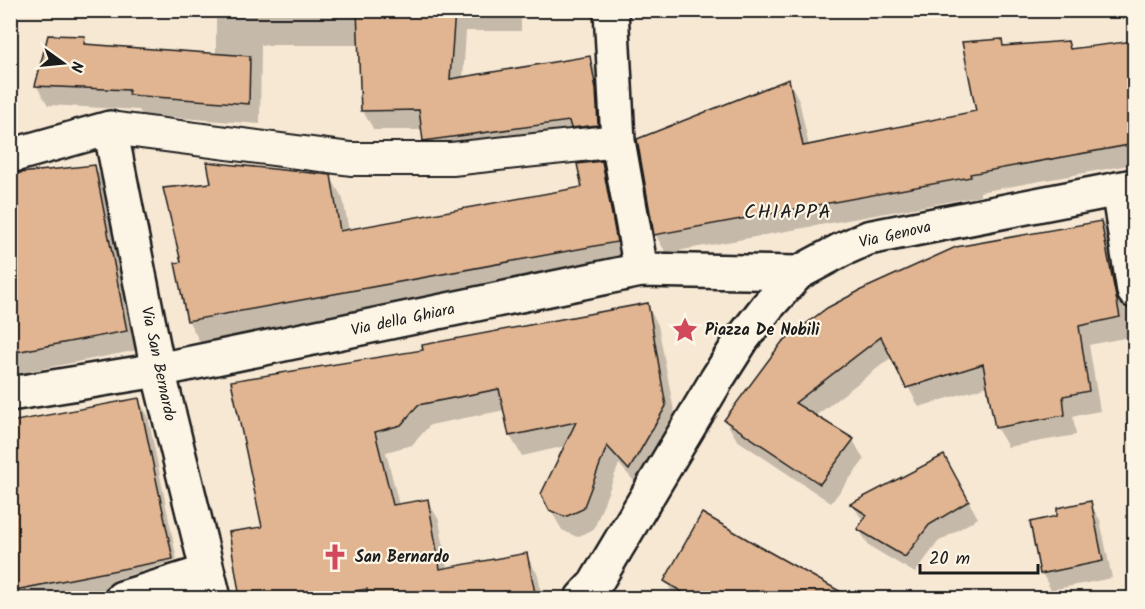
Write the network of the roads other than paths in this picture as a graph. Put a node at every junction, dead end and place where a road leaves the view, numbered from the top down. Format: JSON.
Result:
{"nodes":[{"id":1,"x":611,"y":10,"type":"edge"},
{"id":2,"x":110,"y":128,"type":"junction"},
{"id":3,"x":618,"y":141,"type":"junction"},
{"id":4,"x":10,"y":156,"type":"edge"},
{"id":5,"x":1126,"y":187,"type":"edge"},
{"id":6,"x":641,"y":270,"type":"junction"},
{"id":7,"x":798,"y":273,"type":"junction"},
{"id":8,"x":1134,"y":291,"type":"edge"},
{"id":9,"x":158,"y":370,"type":"junction"},
{"id":10,"x":10,"y":394,"type":"edge"},
{"id":11,"x":211,"y":585,"type":"edge"},
{"id":12,"x":122,"y":598,"type":"edge"},
{"id":13,"x":582,"y":598,"type":"edge"}],
"edges":[{"from":1,"to":3,"type":"street"},
{"from":2,"to":3,"type":"street"},
{"from":2,"to":4,"type":"street"},
{"from":2,"to":9,"type":"street","name":"Via San Bernardo"},
{"from":3,"to":6,"type":"street"},
{"from":5,"to":7,"type":"street","name":"Via Genova"},
{"from":5,"to":8,"type":"street"},
{"from":6,"to":7,"type":"street","name":"Via della Ghiara"},
{"from":6,"to":9,"type":"street","name":"Via della Ghiara"},
{"from":7,"to":13,"type":"street","name":"Via Genova"},
{"from":9,"to":10,"type":"street","name":"Via della Ghiara"},
{"from":9,"to":11,"type":"street","name":"Via San Bernardo"},
{"from":11,"to":12,"type":"street"}]}
